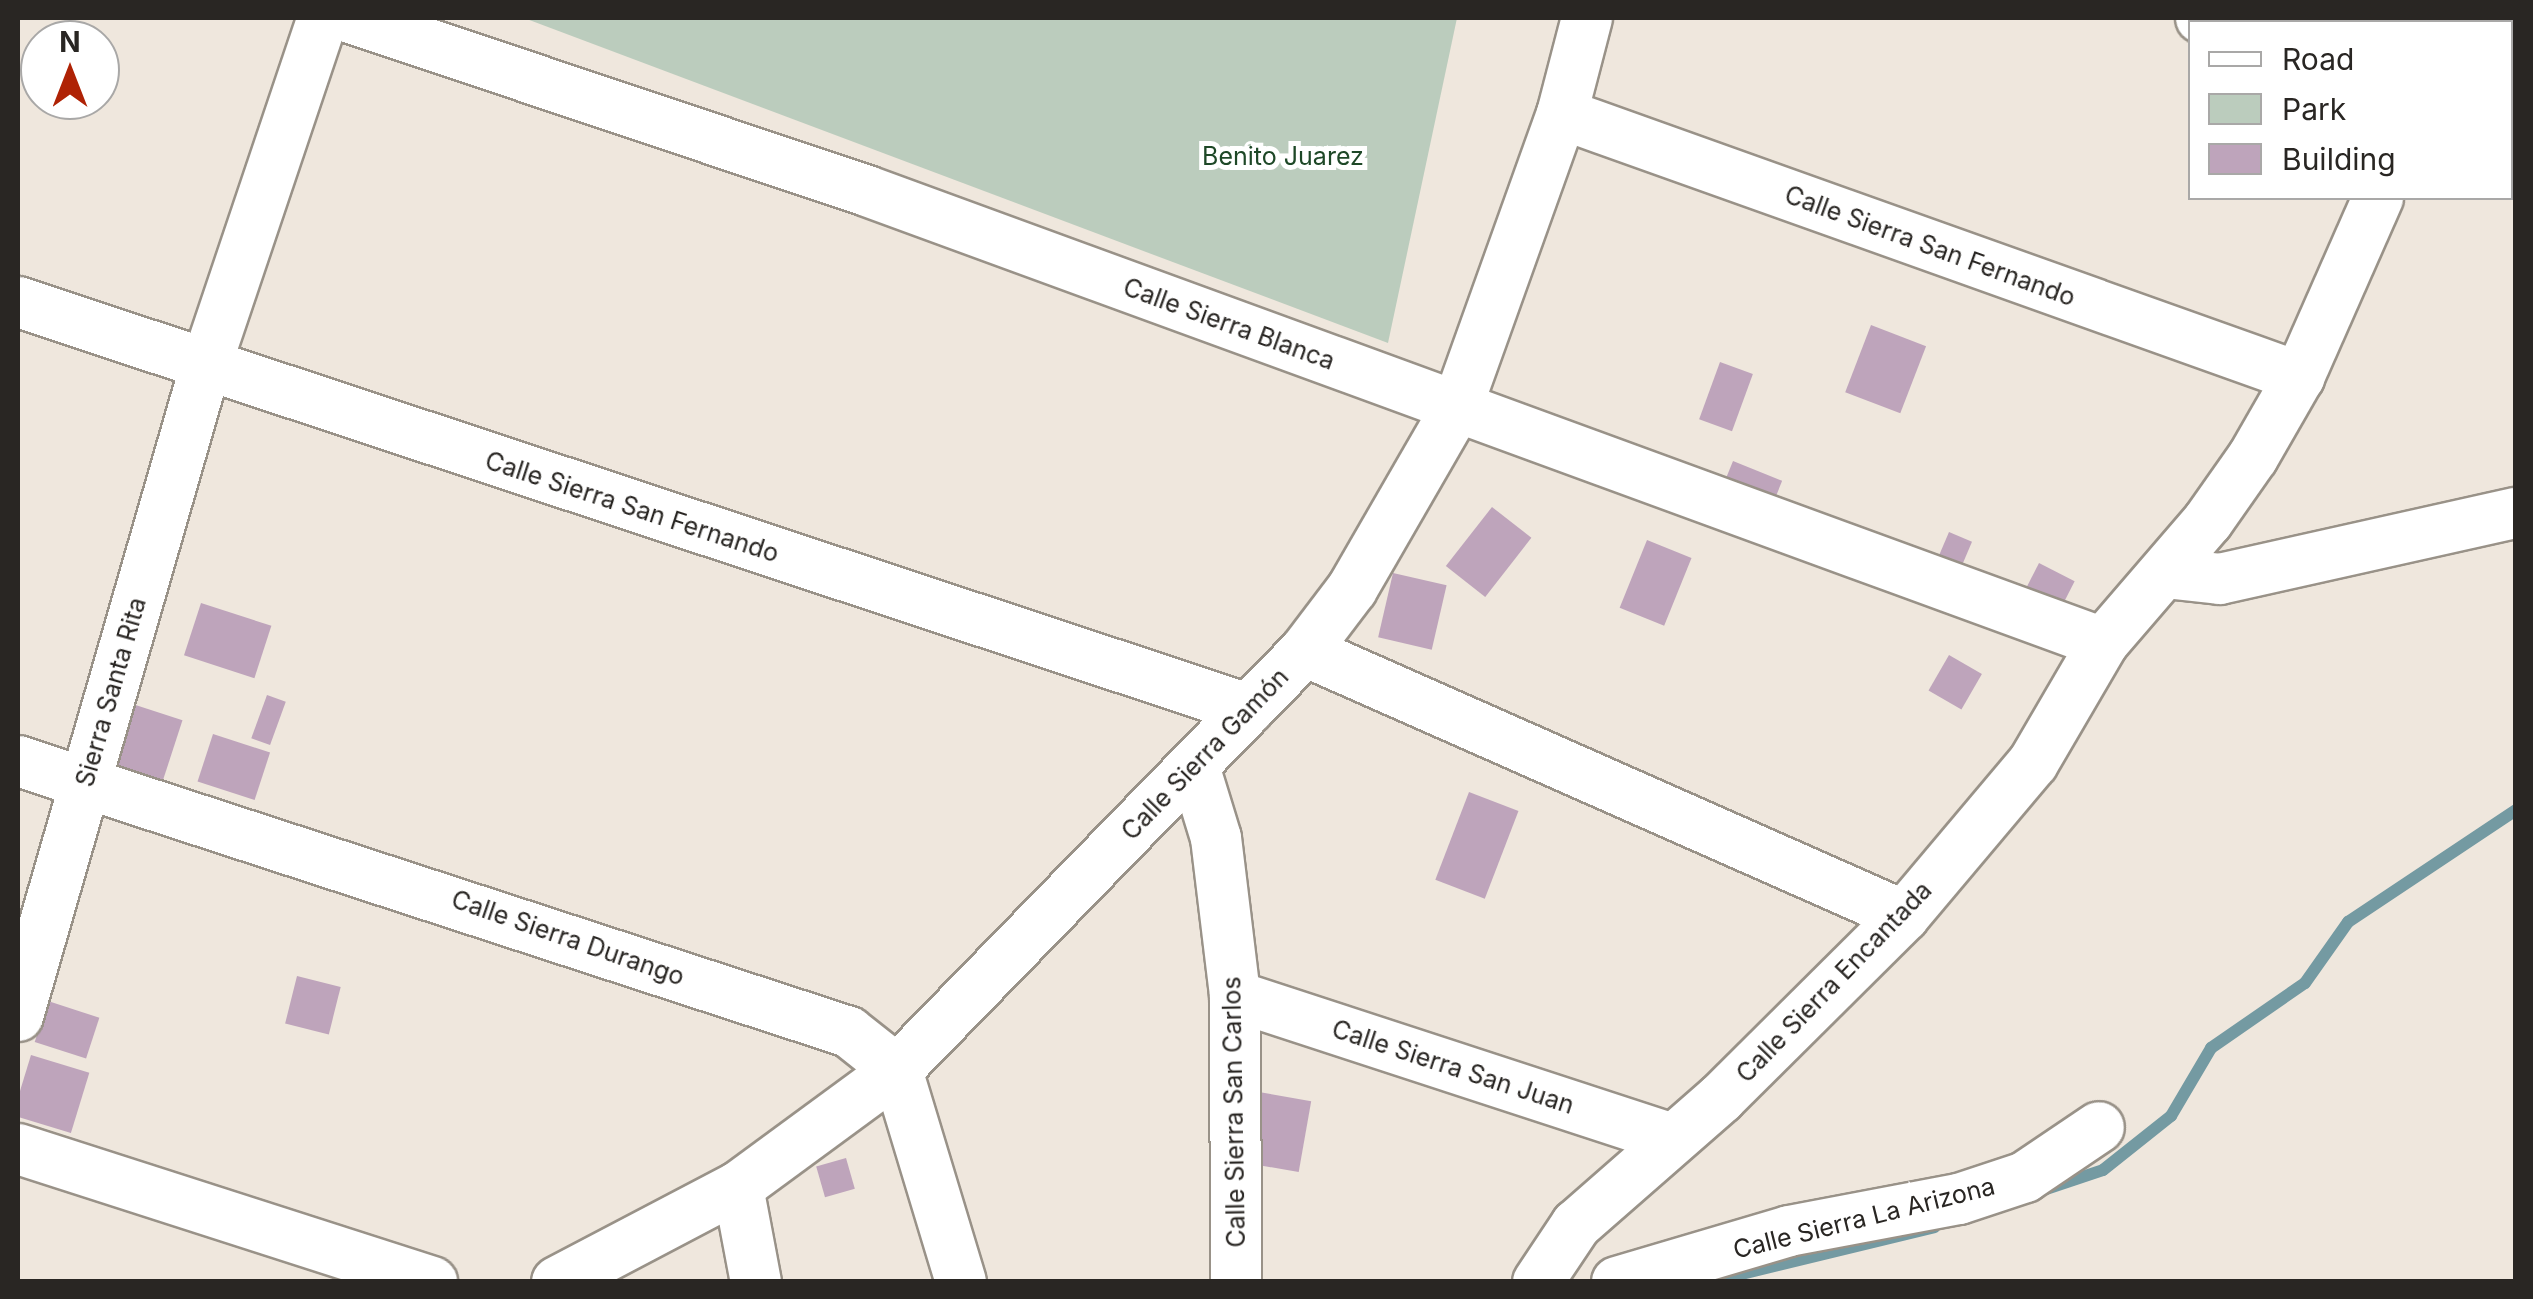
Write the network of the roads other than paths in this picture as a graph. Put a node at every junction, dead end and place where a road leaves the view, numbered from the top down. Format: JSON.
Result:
{"nodes":[{"id":1,"x":323,"y":18,"type":"edge"},
{"id":2,"x":350,"y":18,"type":"edge"},
{"id":3,"x":1587,"y":18,"type":"edge"},
{"id":4,"x":1562,"y":114,"type":"junction"},
{"id":5,"x":2377,"y":200,"type":"edge"},
{"id":6,"x":18,"y":302,"type":"edge"},
{"id":7,"x":205,"y":368,"type":"junction"},
{"id":8,"x":2299,"y":377,"type":"junction"},
{"id":9,"x":1457,"y":408,"type":"junction"},
{"id":10,"x":2516,"y":513,"type":"edge"},
{"id":11,"x":2166,"y":573,"type":"junction"},
{"id":12,"x":2104,"y":643,"type":"junction"},
{"id":13,"x":1305,"y":651,"type":"junction"},
{"id":14,"x":1248,"y":709,"type":"junction"},
{"id":15,"x":18,"y":760,"type":"edge"},
{"id":16,"x":1194,"y":766,"type":"junction"},
{"id":17,"x":84,"y":785,"type":"junction"},
{"id":18,"x":1904,"y":916,"type":"junction"},
{"id":19,"x":1235,"y":996,"type":"junction"},
{"id":20,"x":18,"y":1016,"type":"edge"},
{"id":21,"x":897,"y":1070,"type":"junction"},
{"id":22,"x":2099,"y":1127,"type":"dead end"},
{"id":23,"x":1670,"y":1138,"type":"junction"},
{"id":24,"x":18,"y":1149,"type":"edge"},
{"id":25,"x":738,"y":1187,"type":"junction"},
{"id":26,"x":432,"y":1282,"type":"edge"},
{"id":27,"x":557,"y":1282,"type":"edge"},
{"id":28,"x":756,"y":1282,"type":"edge"},
{"id":29,"x":960,"y":1282,"type":"edge"},
{"id":30,"x":1236,"y":1282,"type":"edge"},
{"id":31,"x":1538,"y":1282,"type":"edge"},
{"id":32,"x":1617,"y":1282,"type":"edge"}],
"edges":[{"from":1,"to":7,"type":"street","name":"Sierra Santa Rita"},
{"from":2,"to":9,"type":"street","name":"Calle Sierra Blanca"},
{"from":3,"to":4,"type":"street","name":"Calle Sierra Gamón"},
{"from":4,"to":8,"type":"street","name":"Calle Sierra San Fernando"},
{"from":4,"to":9,"type":"street","name":"Calle Sierra Gamón"},
{"from":5,"to":8,"type":"street","name":"Calle Sierra Encantada"},
{"from":6,"to":7,"type":"street","name":"Calle Sierra San Fernando"},
{"from":7,"to":14,"type":"street","name":"Calle Sierra San Fernando"},
{"from":7,"to":17,"type":"street","name":"Sierra Santa Rita"},
{"from":8,"to":11,"type":"street","name":"Calle Sierra Encantada"},
{"from":9,"to":12,"type":"street","name":"Calle Sierra Blanca"},
{"from":9,"to":13,"type":"street","name":"Calle Sierra Gamón"},
{"from":10,"to":11,"type":"street"},
{"from":11,"to":12,"type":"street","name":"Calle Sierra Encantada"},
{"from":12,"to":18,"type":"street","name":"Calle Sierra Encantada"},
{"from":13,"to":14,"type":"street","name":"Calle Sierra Gamón"},
{"from":13,"to":18,"type":"street"},
{"from":14,"to":16,"type":"street","name":"Calle Sierra Gamón"},
{"from":15,"to":17,"type":"street","name":"Calle Sierra Durango"},
{"from":16,"to":19,"type":"street","name":"Calle Sierra San Carlos"},
{"from":16,"to":21,"type":"street","name":"Calle Sierra Gamón"},
{"from":17,"to":20,"type":"street","name":"Sierra Santa Rita"},
{"from":17,"to":21,"type":"street","name":"Calle Sierra Durango"},
{"from":18,"to":23,"type":"street","name":"Calle Sierra Encantada"},
{"from":19,"to":23,"type":"street","name":"Calle Sierra San Juan"},
{"from":19,"to":30,"type":"street","name":"Calle Sierra San Carlos"},
{"from":21,"to":25,"type":"street","name":"Calle Sierra Gamón"},
{"from":21,"to":29,"type":"street"},
{"from":22,"to":32,"type":"street","name":"Calle Sierra La Arizona"},
{"from":23,"to":31,"type":"street","name":"Calle Sierra Encantada"},
{"from":24,"to":26,"type":"street"},
{"from":25,"to":27,"type":"street","name":"Calle Sierra Gamón"},
{"from":25,"to":28,"type":"street"}]}
